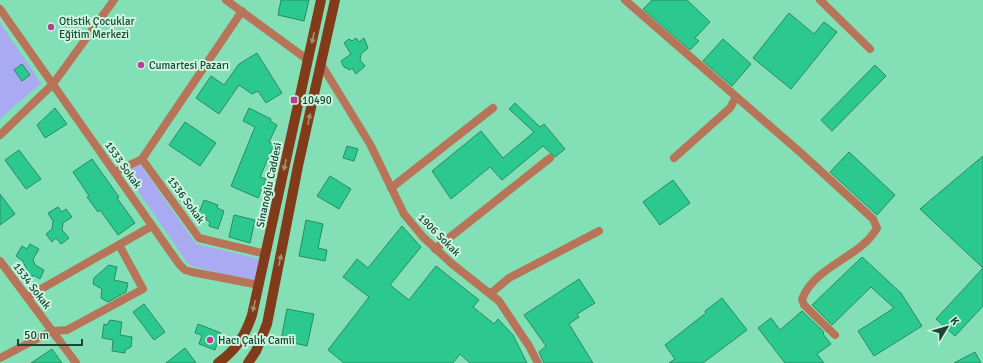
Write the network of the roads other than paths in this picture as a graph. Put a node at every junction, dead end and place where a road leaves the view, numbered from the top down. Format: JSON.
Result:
{"nodes":[{"id":1,"x":114,"y":0,"type":"edge"},
{"id":2,"x":226,"y":0,"type":"edge"},
{"id":3,"x":321,"y":0,"type":"edge"},
{"id":4,"x":335,"y":0,"type":"edge"},
{"id":5,"x":625,"y":0,"type":"edge"},
{"id":6,"x":820,"y":0,"type":"edge"},
{"id":7,"x":0,"y":10,"type":"edge"},
{"id":8,"x":242,"y":11,"type":"junction"},
{"id":9,"x":870,"y":49,"type":"dead end"},
{"id":10,"x":308,"y":60,"type":"junction"},
{"id":11,"x":321,"y":64,"type":"junction"},
{"id":12,"x":54,"y":84,"type":"junction"},
{"id":13,"x":736,"y":97,"type":"junction"},
{"id":14,"x":493,"y":108,"type":"dead end"},
{"id":15,"x":0,"y":135,"type":"edge"},
{"id":16,"x":550,"y":158,"type":"dead end"},
{"id":17,"x":674,"y":158,"type":"dead end"},
{"id":18,"x":142,"y":159,"type":"junction"},
{"id":19,"x":115,"y":172,"type":"junction"},
{"id":20,"x":391,"y":188,"type":"junction"},
{"id":21,"x":152,"y":226,"type":"junction"},
{"id":22,"x":599,"y":231,"type":"dead end"},
{"id":23,"x":119,"y":245,"type":"junction"},
{"id":24,"x":435,"y":249,"type":"junction"},
{"id":25,"x":266,"y":254,"type":"junction"},
{"id":26,"x":0,"y":262,"type":"edge"},
{"id":27,"x":259,"y":285,"type":"junction"},
{"id":28,"x":490,"y":294,"type":"junction"},
{"id":29,"x":27,"y":297,"type":"junction"},
{"id":30,"x":52,"y":331,"type":"junction"},
{"id":31,"x":835,"y":335,"type":"dead end"},
{"id":32,"x":0,"y":358,"type":"edge"},
{"id":33,"x":76,"y":363,"type":"edge"},
{"id":34,"x":218,"y":363,"type":"edge"},
{"id":35,"x":248,"y":363,"type":"edge"},
{"id":36,"x":538,"y":363,"type":"edge"}],
"edges":[{"from":1,"to":12,"type":"street"},
{"from":2,"to":8,"type":"street"},
{"from":3,"to":10,"type":"main road","name":"Si̇nanoğlu Caddesi","one_way":true},
{"from":4,"to":11,"type":"main road"},
{"from":5,"to":13,"type":"street"},
{"from":6,"to":9,"type":"street"},
{"from":7,"to":12,"type":"street","name":"1533 Sokak"},
{"from":8,"to":10,"type":"street"},
{"from":8,"to":18,"type":"street"},
{"from":10,"to":25,"type":"main road","name":"Si̇nanoğlu Caddesi","one_way":true},
{"from":11,"to":20,"type":"street","name":"1906 Sokak"},
{"from":35,"to":11,"type":"main road","one_way":true},
{"from":12,"to":15,"type":"street"},
{"from":12,"to":19,"type":"street","name":"1533 Sokak"},
{"from":13,"to":17,"type":"street"},
{"from":13,"to":31,"type":"street"},
{"from":14,"to":20,"type":"street"},
{"from":16,"to":24,"type":"street"},
{"from":18,"to":19,"type":"street"},
{"from":18,"to":25,"type":"street","name":"1536 Sokak"},
{"from":19,"to":21,"type":"street","name":"1533 Sokak"},
{"from":20,"to":24,"type":"street","name":"1906 Sokak"},
{"from":21,"to":23,"type":"street"},
{"from":21,"to":27,"type":"street","name":"1533 Sokak"},
{"from":22,"to":28,"type":"street"},
{"from":23,"to":29,"type":"street"},
{"from":23,"to":30,"type":"street"},
{"from":24,"to":28,"type":"street","name":"1906 Sokak"},
{"from":25,"to":27,"type":"main road","name":"Si̇nanoğlu Caddesi"},
{"from":26,"to":29,"type":"street","name":"1534 Sokak"},
{"from":27,"to":34,"type":"main road","name":"Si̇nanoğlu Caddesi","one_way":true},
{"from":28,"to":36,"type":"street","name":"1906 Sokak"},
{"from":29,"to":30,"type":"street","name":"1534 Sokak"},
{"from":30,"to":32,"type":"street"},
{"from":30,"to":33,"type":"street","name":"1534 Sokak"}]}
